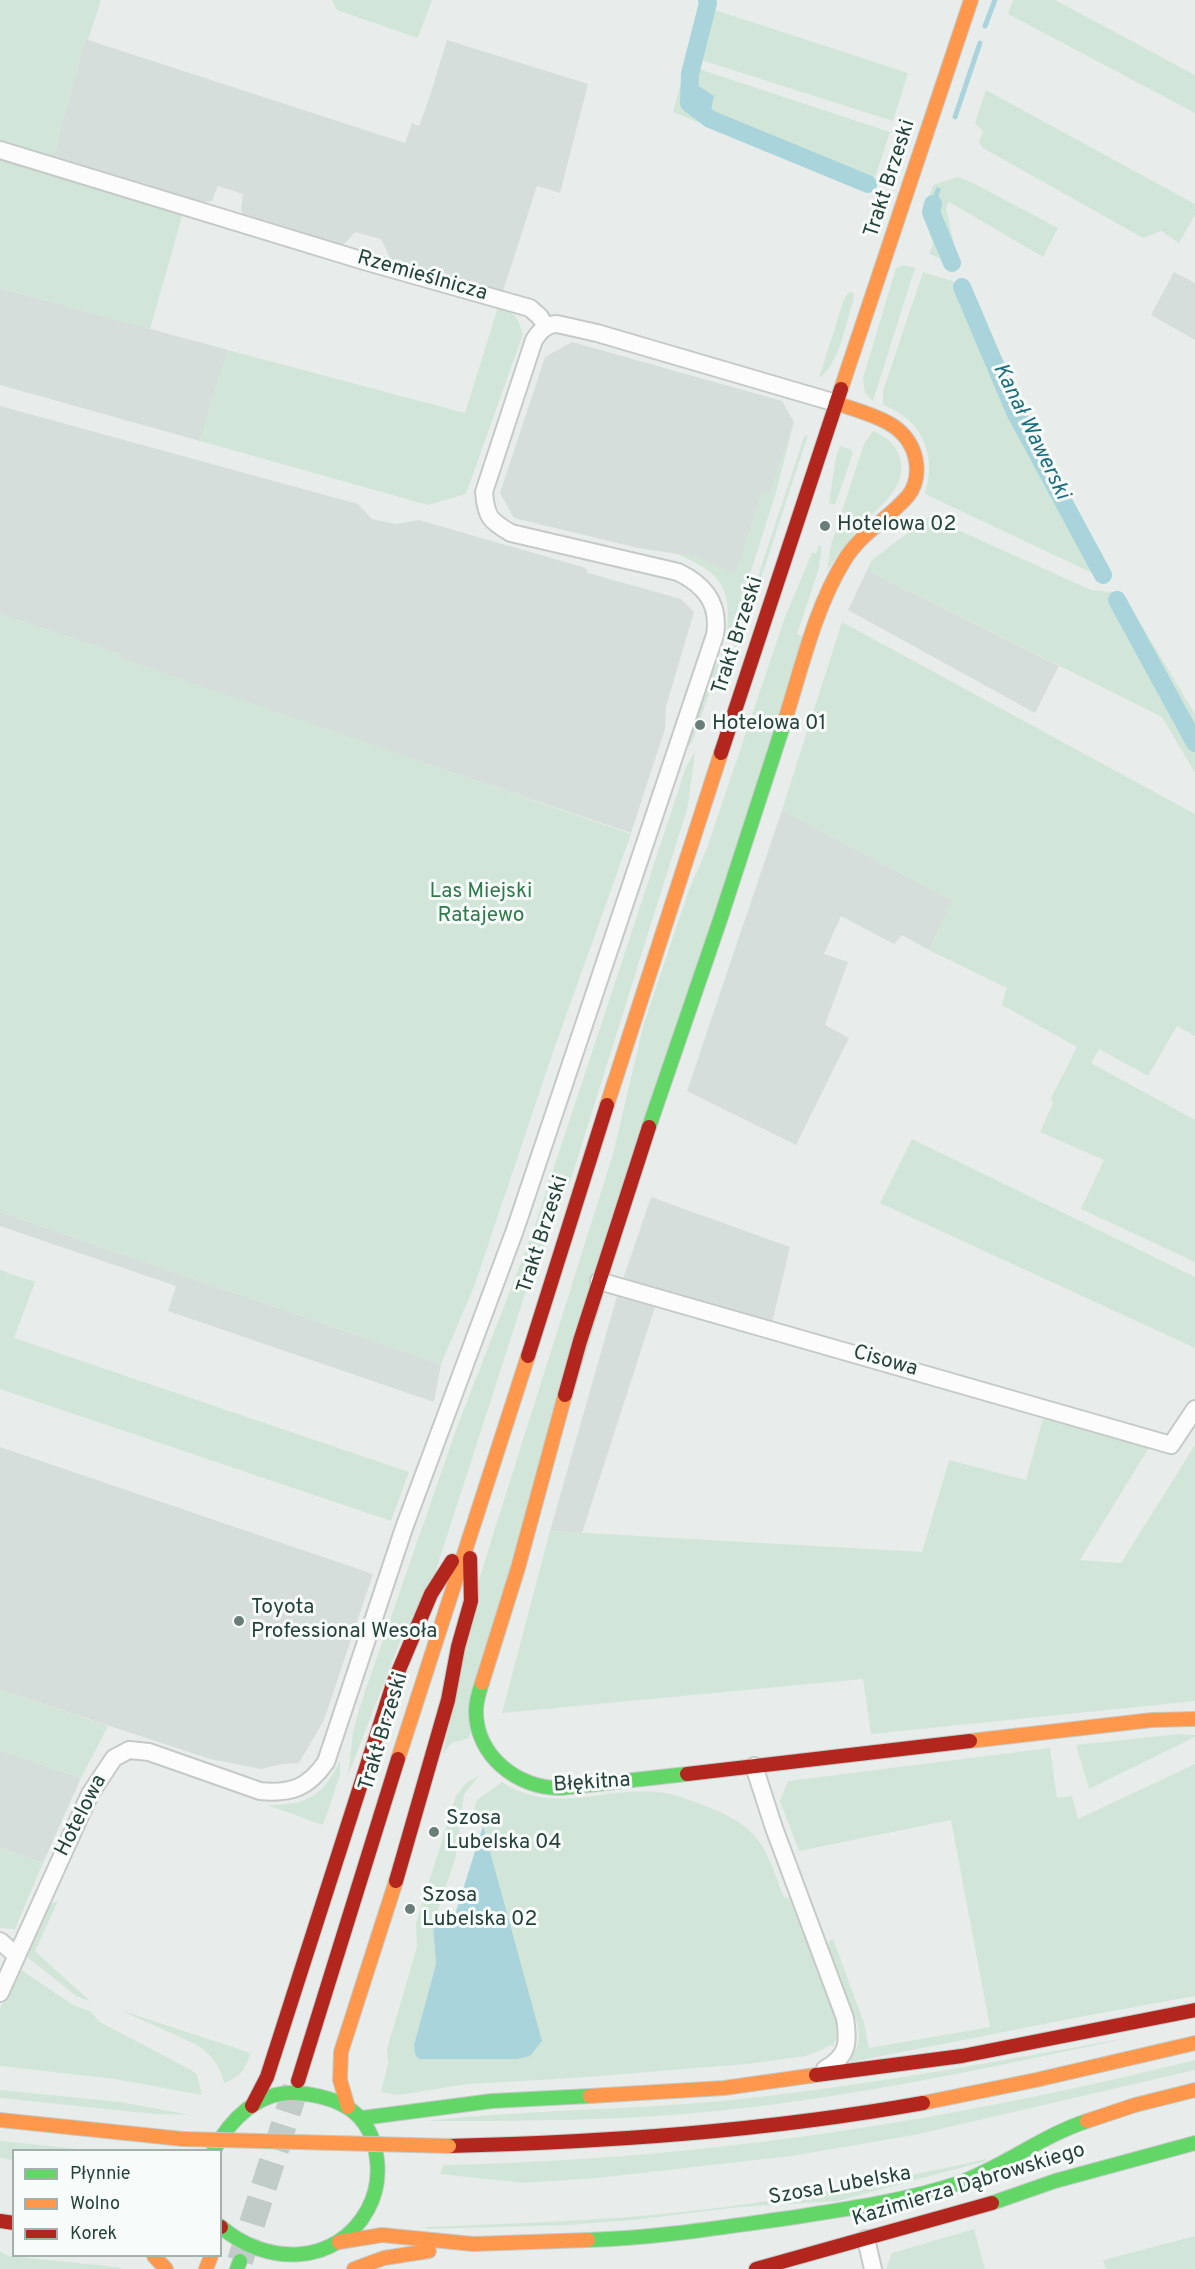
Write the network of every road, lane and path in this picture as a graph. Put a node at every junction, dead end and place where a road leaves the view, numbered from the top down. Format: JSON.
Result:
{"nodes":[{"id":1,"x":971,"y":0,"type":"edge"},
{"id":2,"x":0,"y":150,"type":"edge"},
{"id":3,"x":546,"y":327,"type":"junction"},
{"id":4,"x":836,"y":404,"type":"junction"},
{"id":5,"x":599,"y":1281,"type":"junction"},
{"id":6,"x":1195,"y":1409,"type":"edge"},
{"id":7,"x":470,"y":1534,"type":"junction"},
{"id":8,"x":1195,"y":1719,"type":"edge"},
{"id":9,"x":753,"y":1766,"type":"junction"},
{"id":10,"x":0,"y":1941,"type":"edge"},
{"id":11,"x":17,"y":1956,"type":"junction"},
{"id":12,"x":0,"y":1993,"type":"edge"},
{"id":13,"x":1195,"y":2010,"type":"edge"},
{"id":14,"x":1195,"y":2043,"type":"edge"},
{"id":15,"x":816,"y":2075,"type":"junction"},
{"id":16,"x":298,"y":2081,"type":"tunnel mouth"},
{"id":17,"x":1195,"y":2090,"type":"edge"},
{"id":18,"x":252,"y":2106,"type":"junction"},
{"id":19,"x":348,"y":2107,"type":"junction"},
{"id":20,"x":362,"y":2118,"type":"junction"},
{"id":21,"x":0,"y":2120,"type":"edge"},
{"id":22,"x":1195,"y":2143,"type":"edge"},
{"id":23,"x":215,"y":2149,"type":"edge"},
{"id":24,"x":222,"y":2228,"type":"edge"},
{"id":25,"x":866,"y":2240,"type":"junction"},
{"id":26,"x":339,"y":2242,"type":"junction"},
{"id":27,"x":473,"y":2244,"type":"junction"},
{"id":28,"x":279,"y":2255,"type":"junction"},
{"id":29,"x":155,"y":2257,"type":"edge"},
{"id":30,"x":166,"y":2269,"type":"edge"},
{"id":31,"x":271,"y":2269,"type":"edge"},
{"id":32,"x":354,"y":2269,"type":"edge"},
{"id":33,"x":756,"y":2269,"type":"edge"},
{"id":34,"x":873,"y":2269,"type":"edge"}],
"edges":[{"from":1,"to":4,"type":"main road","name":"Trakt Brzeski"},
{"from":2,"to":3,"type":"street","name":"Rzemieślnicza"},
{"from":3,"to":4,"type":"street"},
{"from":3,"to":11,"type":"street","name":"Hotelowa"},
{"from":4,"to":5,"type":"main road"},
{"from":4,"to":7,"type":"main road","name":"Trakt Brzeski"},
{"from":5,"to":6,"type":"street","name":"Cisowa"},
{"from":5,"to":9,"type":"main road","name":"Błękitna"},
{"from":7,"to":16,"type":"main road","name":"Trakt Brzeski"},
{"from":7,"to":18,"type":"main road"},
{"from":7,"to":19,"type":"main road"},
{"from":8,"to":9,"type":"main road","name":"Błękitna"},
{"from":9,"to":15,"type":"street"},
{"from":10,"to":11,"type":"street"},
{"from":11,"to":12,"type":"street","name":"Hotelowa"},
{"from":13,"to":15,"type":"main road"},
{"from":14,"to":21,"type":"main road","bridge":true},
{"from":15,"to":20,"type":"main road"},
{"from":17,"to":27,"type":"main road","name":"Szosa Lubelska"},
{"from":18,"to":19,"type":"main road"},
{"from":18,"to":23,"type":"main road"},
{"from":19,"to":20,"type":"main road"},
{"from":20,"to":26,"type":"main road"},
{"from":22,"to":25,"type":"main road","name":"Kazimierza Dąbrowskiego"},
{"from":24,"to":28,"type":"main road"},
{"from":25,"to":33,"type":"main road","name":"Kazimierza Dąbrowskiego"},
{"from":25,"to":34,"type":"street"},
{"from":26,"to":27,"type":"main road"},
{"from":26,"to":28,"type":"main road"},
{"from":27,"to":32,"type":"main road"},
{"from":28,"to":31,"type":"main road"},
{"from":29,"to":30,"type":"main road"}]}
